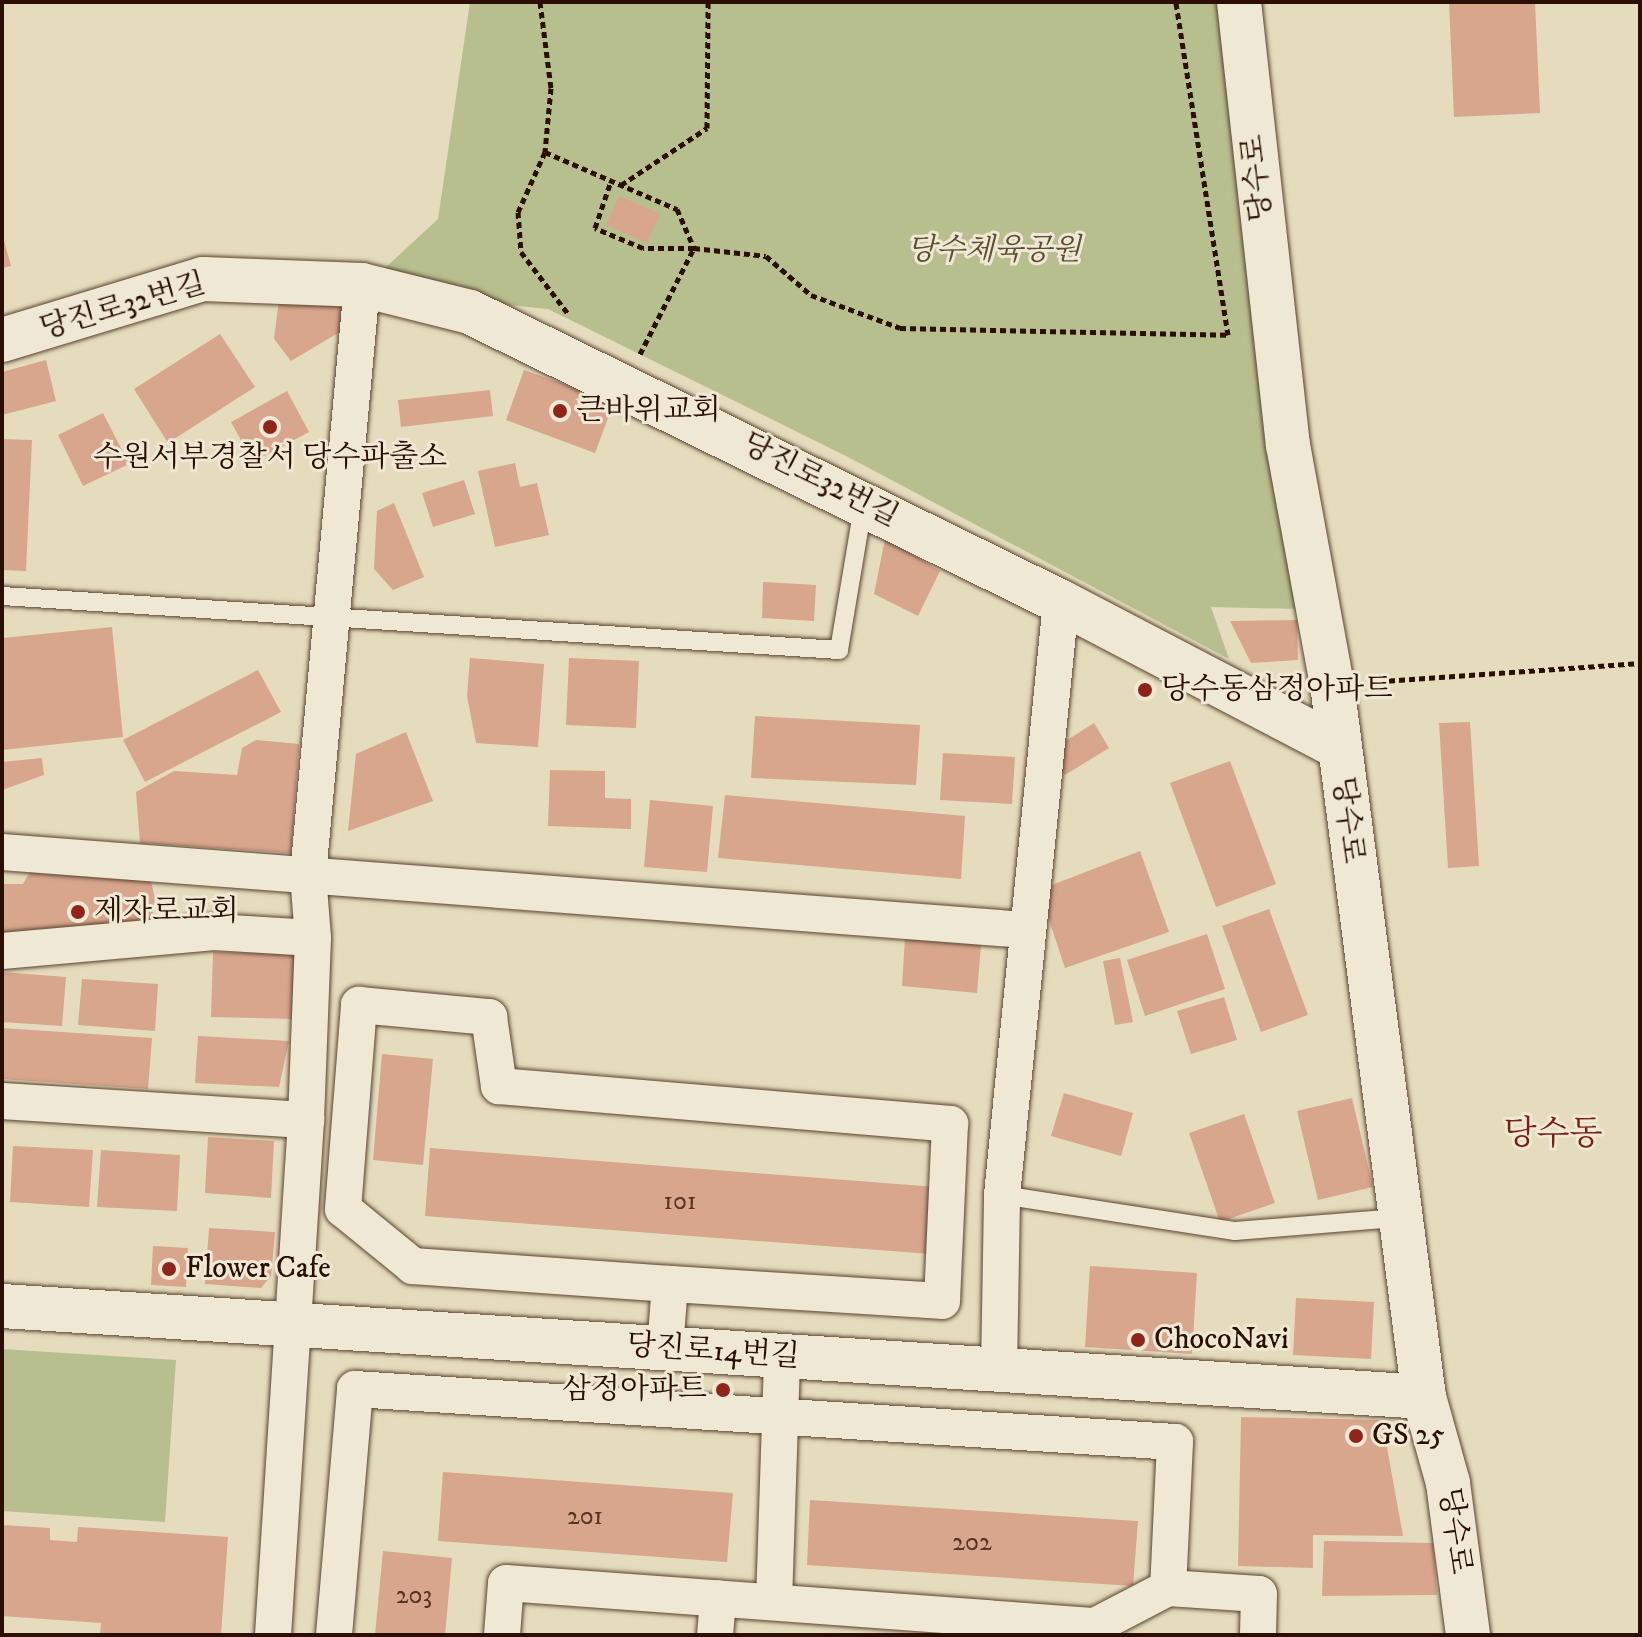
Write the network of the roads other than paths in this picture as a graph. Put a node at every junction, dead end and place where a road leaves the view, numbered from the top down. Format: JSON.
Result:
{"nodes":[{"id":1,"x":1239,"y":2,"type":"edge"},
{"id":2,"x":362,"y":285,"type":"junction"},
{"id":3,"x":2,"y":340,"type":"edge"},
{"id":4,"x":864,"y":503,"type":"junction"},
{"id":5,"x":2,"y":596,"type":"edge"},
{"id":6,"x":1061,"y":602,"type":"junction"},
{"id":7,"x":332,"y":614,"type":"junction"},
{"id":8,"x":1337,"y":746,"type":"junction"},
{"id":9,"x":2,"y":852,"type":"edge"},
{"id":10,"x":308,"y":875,"type":"junction"},
{"id":11,"x":1024,"y":930,"type":"junction"},
{"id":12,"x":313,"y":938,"type":"junction"},
{"id":13,"x":2,"y":951,"type":"edge"},
{"id":14,"x":2,"y":1101,"type":"edge"},
{"id":15,"x":306,"y":1120,"type":"junction"},
{"id":16,"x":1002,"y":1195,"type":"junction"},
{"id":17,"x":1398,"y":1218,"type":"junction"},
{"id":18,"x":670,"y":1284,"type":"junction"},
{"id":19,"x":2,"y":1306,"type":"edge"},
{"id":20,"x":290,"y":1324,"type":"junction"},
{"id":21,"x":665,"y":1349,"type":"junction"},
{"id":22,"x":782,"y":1356,"type":"junction"},
{"id":23,"x":999,"y":1370,"type":"junction"},
{"id":24,"x":1424,"y":1397,"type":"junction"},
{"id":25,"x":781,"y":1415,"type":"junction"},
{"id":26,"x":1168,"y":1588,"type":"junction"},
{"id":27,"x":718,"y":1598,"type":"junction"},
{"id":28,"x":774,"y":1602,"type":"junction"},
{"id":29,"x":879,"y":1622,"type":"edge"},
{"id":30,"x":1094,"y":1631,"type":"edge"},
{"id":31,"x":273,"y":1635,"type":"edge"},
{"id":32,"x":334,"y":1635,"type":"edge"},
{"id":33,"x":502,"y":1635,"type":"edge"},
{"id":34,"x":715,"y":1635,"type":"edge"},
{"id":35,"x":1258,"y":1635,"type":"edge"},
{"id":36,"x":1468,"y":1635,"type":"edge"}],
"edges":[{"from":1,"to":8,"type":"street","name":"당수로"},
{"from":2,"to":3,"type":"street","name":"당진로32번길"},
{"from":2,"to":4,"type":"street","name":"당진로32번길"},
{"from":2,"to":7,"type":"street"},
{"from":4,"to":6,"type":"street","name":"당진로32번길"},
{"from":4,"to":7,"type":"lane"},
{"from":5,"to":7,"type":"lane"},
{"from":6,"to":8,"type":"street","name":"당진로32번길"},
{"from":6,"to":11,"type":"street"},
{"from":7,"to":10,"type":"street"},
{"from":8,"to":17,"type":"street","name":"당수로"},
{"from":9,"to":10,"type":"street"},
{"from":10,"to":11,"type":"street"},
{"from":10,"to":12,"type":"street"},
{"from":11,"to":16,"type":"street"},
{"from":12,"to":13,"type":"street"},
{"from":12,"to":15,"type":"street"},
{"from":14,"to":15,"type":"street"},
{"from":15,"to":20,"type":"street"},
{"from":16,"to":17,"type":"lane"},
{"from":16,"to":23,"type":"street"},
{"from":17,"to":24,"type":"street","name":"당수로"},
{"from":18,"to":18,"type":"street"},
{"from":18,"to":21,"type":"street"},
{"from":19,"to":20,"type":"street","name":"당진로14번길"},
{"from":20,"to":21,"type":"street","name":"당진로14번길"},
{"from":20,"to":31,"type":"street"},
{"from":21,"to":22,"type":"street","name":"당진로14번길"},
{"from":22,"to":23,"type":"street","name":"당진로14번길"},
{"from":22,"to":25,"type":"street"},
{"from":23,"to":24,"type":"street","name":"당진로14번길"},
{"from":24,"to":36,"type":"street","name":"당수로"},
{"from":25,"to":26,"type":"street"},
{"from":25,"to":28,"type":"street"},
{"from":25,"to":32,"type":"street"},
{"from":26,"to":30,"type":"street"},
{"from":26,"to":35,"type":"street"},
{"from":27,"to":28,"type":"street"},
{"from":27,"to":33,"type":"street"},
{"from":27,"to":34,"type":"street"},
{"from":28,"to":29,"type":"street"},
{"from":29,"to":30,"type":"street"}]}
